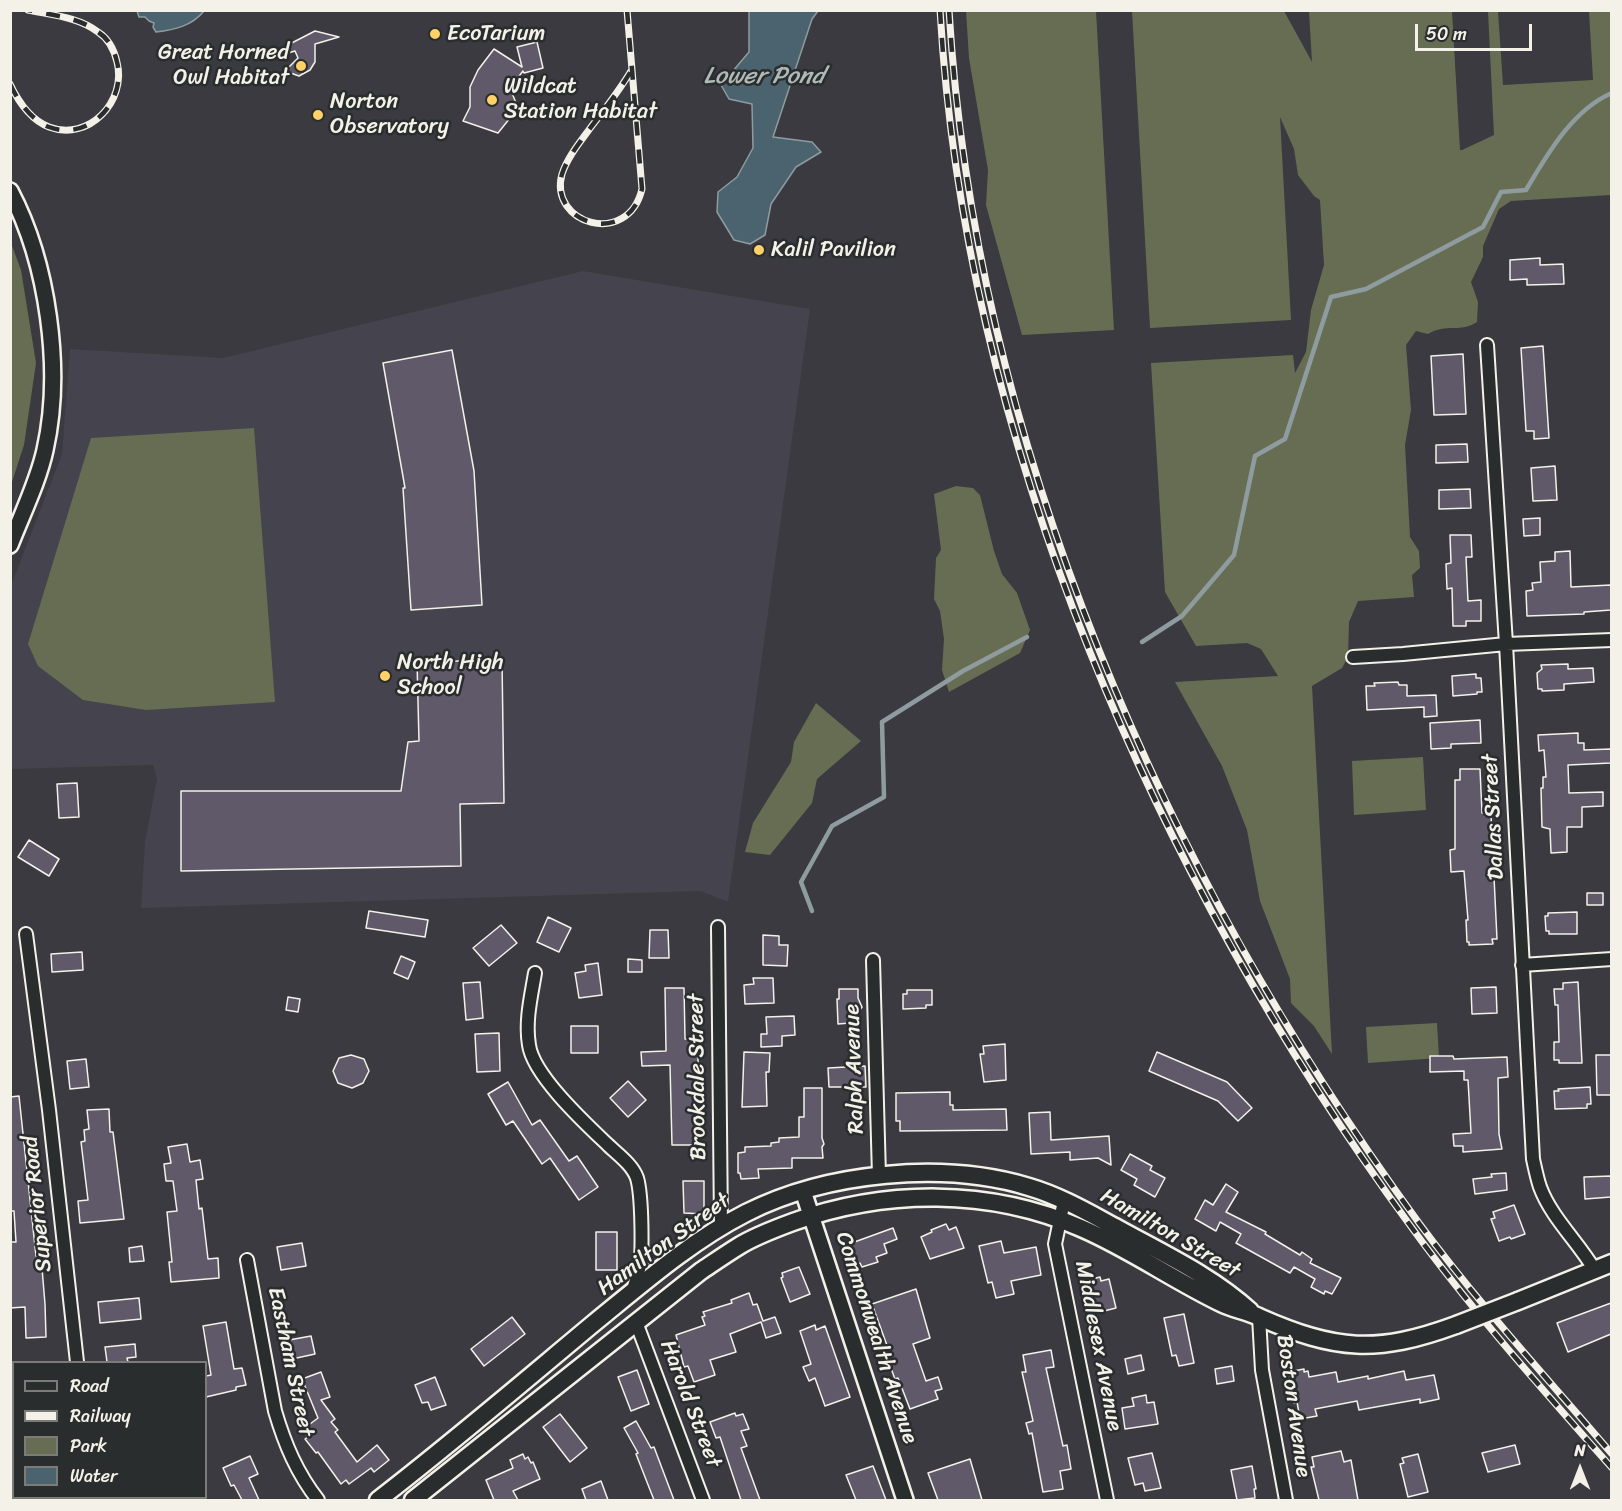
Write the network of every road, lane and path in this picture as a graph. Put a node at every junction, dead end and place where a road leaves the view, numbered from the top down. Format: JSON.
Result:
{"nodes":[{"id":1,"x":10,"y":190,"type":"edge"},
{"id":2,"x":1486,"y":345,"type":"dead end"},
{"id":3,"x":10,"y":545,"type":"edge"},
{"id":4,"x":1611,"y":640,"type":"edge"},
{"id":5,"x":1506,"y":644,"type":"junction"},
{"id":6,"x":1353,"y":657,"type":"dead end"},
{"id":7,"x":718,"y":927,"type":"dead end"},
{"id":8,"x":26,"y":934,"type":"dead end"},
{"id":9,"x":1611,"y":958,"type":"edge"},
{"id":10,"x":873,"y":960,"type":"dead end"},
{"id":11,"x":1522,"y":965,"type":"junction"},
{"id":12,"x":535,"y":973,"type":"dead end"},
{"id":13,"x":879,"y":1176,"type":"junction"},
{"id":14,"x":803,"y":1191,"type":"junction"},
{"id":15,"x":1064,"y":1201,"type":"junction"},
{"id":16,"x":812,"y":1216,"type":"junction"},
{"id":17,"x":1059,"y":1220,"type":"junction"},
{"id":18,"x":721,"y":1226,"type":"junction"},
{"id":19,"x":247,"y":1260,"type":"dead end"},
{"id":20,"x":1611,"y":1263,"type":"edge"},
{"id":21,"x":1594,"y":1269,"type":"junction"},
{"id":22,"x":633,"y":1291,"type":"junction"},
{"id":23,"x":1256,"y":1315,"type":"junction"},
{"id":24,"x":636,"y":1322,"type":"junction"},
{"id":25,"x":77,"y":1361,"type":"edge"},
{"id":26,"x":404,"y":1480,"type":"junction"},
{"id":27,"x":416,"y":1499,"type":"edge"},
{"id":28,"x":318,"y":1500,"type":"edge"},
{"id":29,"x":378,"y":1500,"type":"edge"},
{"id":30,"x":703,"y":1500,"type":"edge"},
{"id":31,"x":905,"y":1500,"type":"edge"},
{"id":32,"x":1107,"y":1500,"type":"edge"},
{"id":33,"x":1286,"y":1500,"type":"edge"}],
"edges":[{"from":1,"to":3,"type":"street"},
{"from":2,"to":5,"type":"street","name":"Dallas Street"},
{"from":4,"to":5,"type":"street"},
{"from":5,"to":6,"type":"street"},
{"from":5,"to":11,"type":"street","name":"Dallas Street"},
{"from":7,"to":18,"type":"street","name":"Brookdale Street"},
{"from":8,"to":25,"type":"street","name":"Superior Road"},
{"from":9,"to":11,"type":"street"},
{"from":10,"to":13,"type":"street","name":"Ralph Avenue"},
{"from":11,"to":21,"type":"street","name":"Dallas Street"},
{"from":12,"to":22,"type":"street"},
{"from":13,"to":14,"type":"main road","name":"Hamilton Street"},
{"from":13,"to":15,"type":"main road","name":"Hamilton Street"},
{"from":14,"to":16,"type":"street","name":"Commonwealth Avenue"},
{"from":14,"to":18,"type":"main road","name":"Hamilton Street"},
{"from":15,"to":17,"type":"street","name":"Middlesex Avenue"},
{"from":15,"to":23,"type":"main road","name":"Hamilton Street"},
{"from":16,"to":17,"type":"main road","name":"Hamilton Street"},
{"from":16,"to":24,"type":"main road","name":"Hamilton Street"},
{"from":16,"to":31,"type":"street","name":"Commonwealth Avenue"},
{"from":17,"to":23,"type":"main road","name":"Hamilton Street"},
{"from":17,"to":32,"type":"street","name":"Middlesex Avenue"},
{"from":18,"to":22,"type":"main road","name":"Hamilton Street"},
{"from":19,"to":28,"type":"street","name":"Eastham Street"},
{"from":20,"to":21,"type":"main road","name":"Hamilton Street"},
{"from":21,"to":23,"type":"main road","name":"Hamilton Street","bridge":true},
{"from":22,"to":26,"type":"main road","name":"Hamilton Street"},
{"from":23,"to":33,"type":"street","name":"Boston Avenue"},
{"from":24,"to":27,"type":"main road","name":"Hamilton Street"},
{"from":24,"to":30,"type":"street","name":"Harold Street"},
{"from":26,"to":27,"type":"street"},
{"from":26,"to":29,"type":"main road","name":"Hamilton Street"}]}
